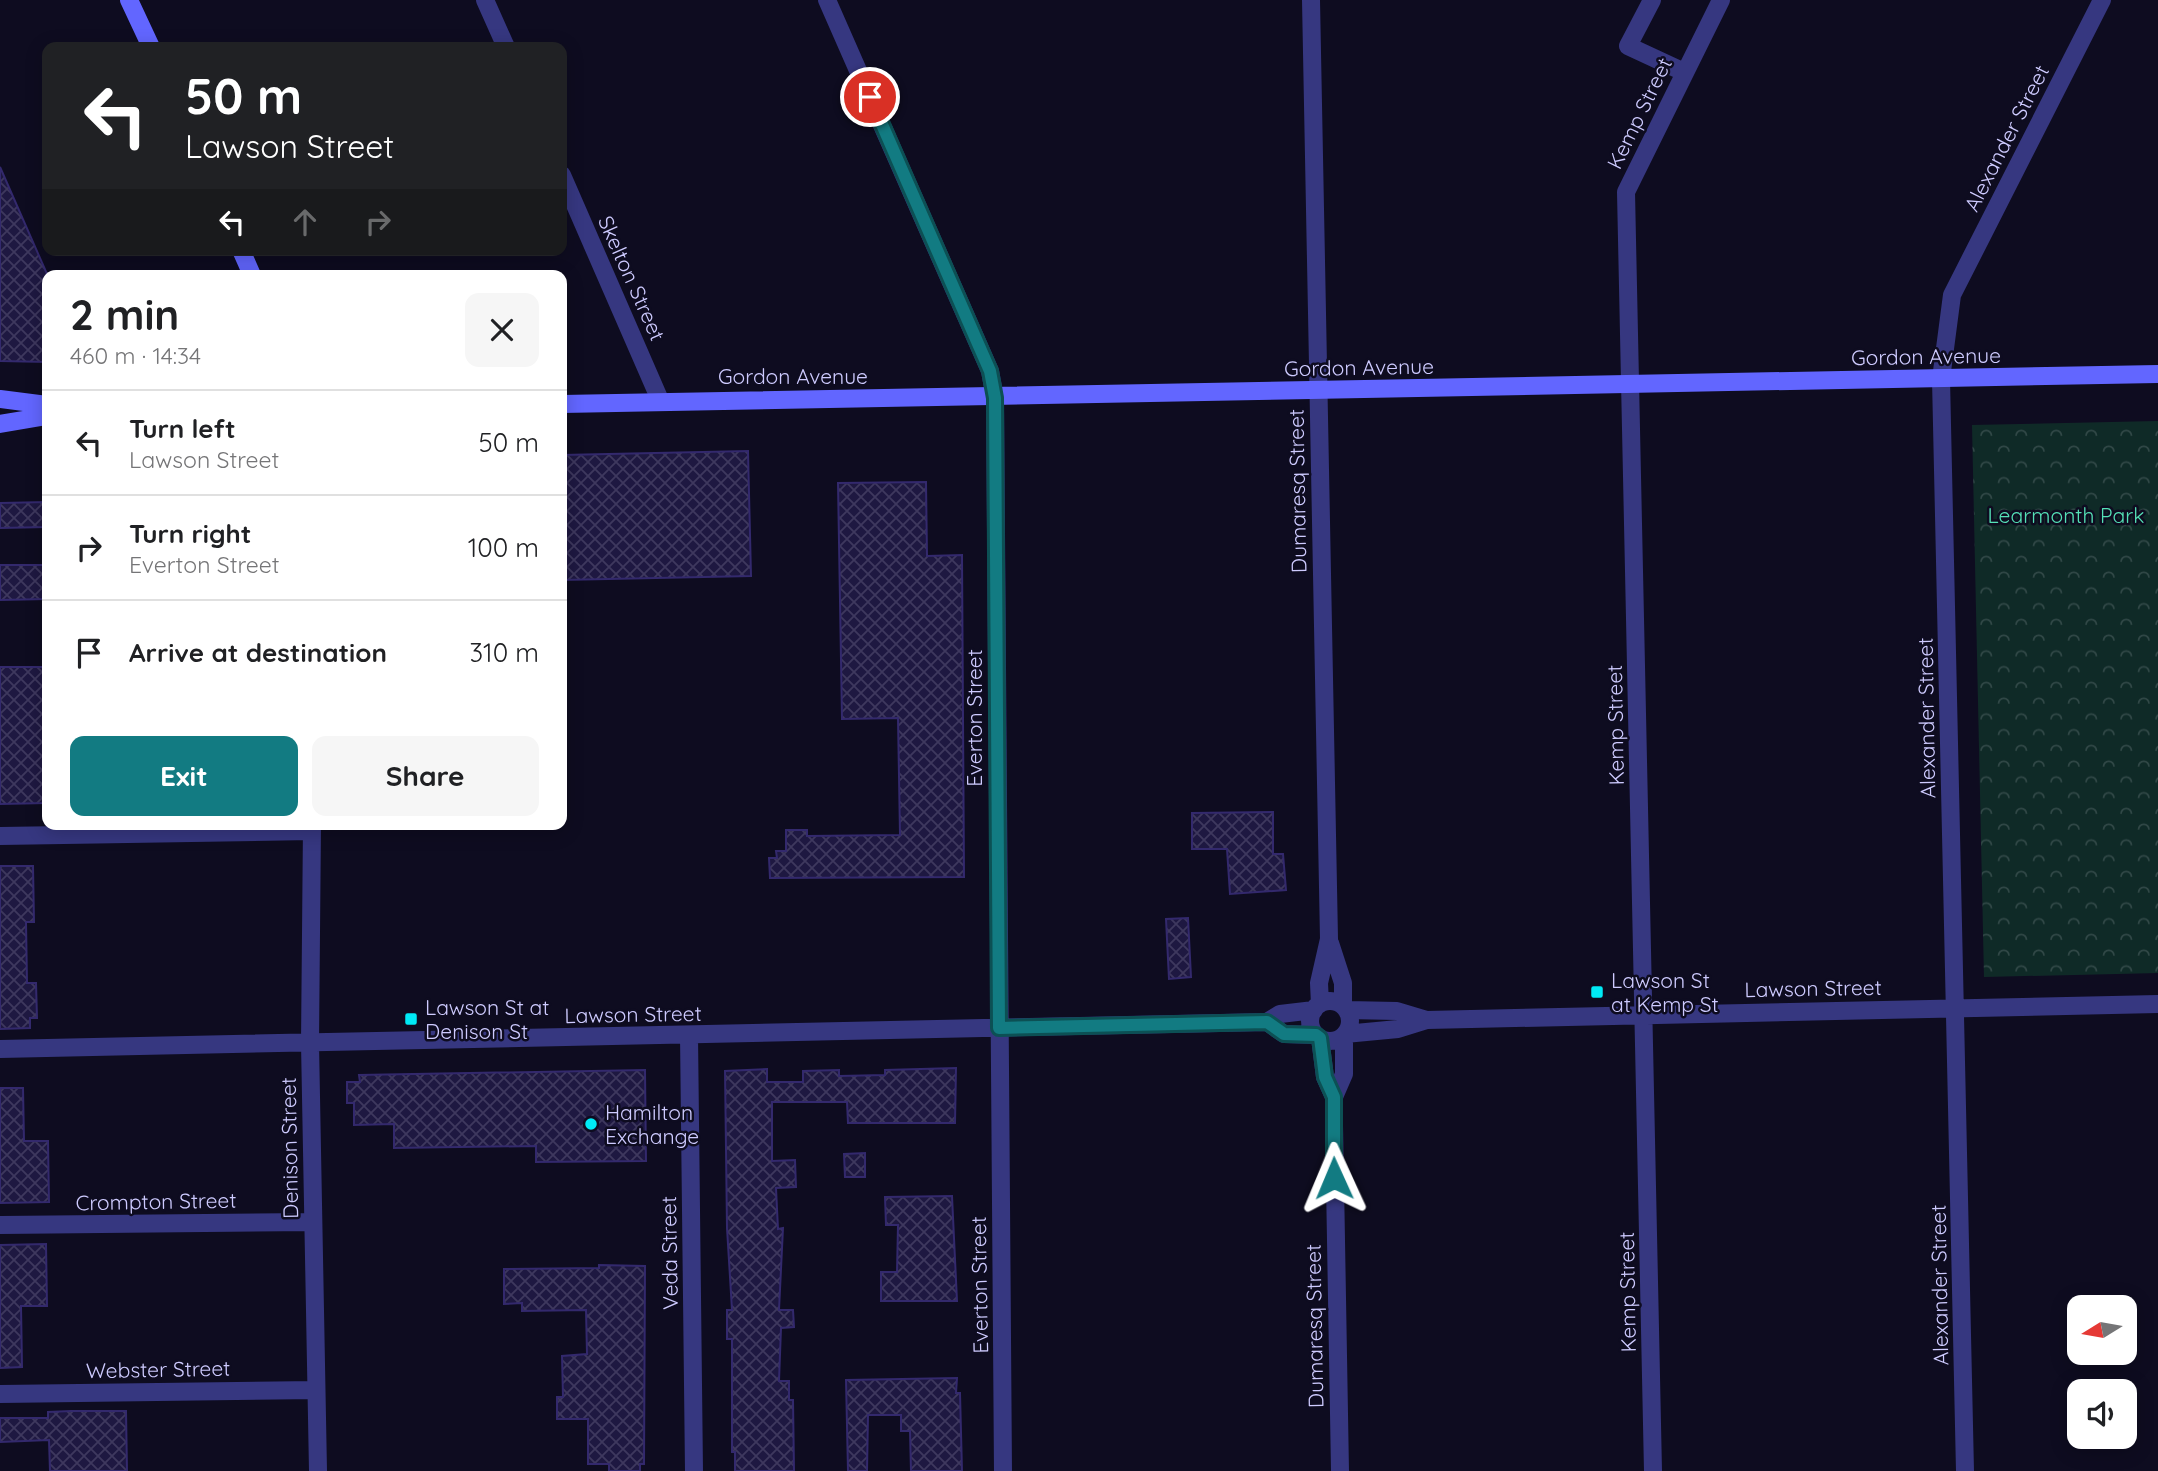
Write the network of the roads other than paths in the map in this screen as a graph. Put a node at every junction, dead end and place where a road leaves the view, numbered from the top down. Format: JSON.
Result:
{"nodes":[{"id":1,"x":129,"y":0,"type":"edge"},
{"id":2,"x":485,"y":0,"type":"edge"},
{"id":3,"x":827,"y":0,"type":"edge"},
{"id":4,"x":1311,"y":0,"type":"edge"},
{"id":5,"x":1652,"y":0,"type":"edge"},
{"id":6,"x":1721,"y":0,"type":"edge"},
{"id":7,"x":2102,"y":0,"type":"edge"},
{"id":8,"x":148,"y":42,"type":"edge"},
{"id":9,"x":504,"y":42,"type":"edge"},
{"id":10,"x":1684,"y":72,"type":"junction"},
{"id":11,"x":567,"y":186,"type":"edge"},
{"id":12,"x":2158,"y":374,"type":"edge"},
{"id":13,"x":1941,"y":379,"type":"junction"},
{"id":14,"x":1629,"y":382,"type":"junction"},
{"id":15,"x":1318,"y":391,"type":"junction"},
{"id":16,"x":995,"y":398,"type":"junction"},
{"id":17,"x":0,"y":399,"type":"edge"},
{"id":18,"x":660,"y":400,"type":"junction"},
{"id":19,"x":42,"y":404,"type":"edge"},
{"id":20,"x":567,"y":404,"type":"edge"},
{"id":21,"x":42,"y":417,"type":"edge"},
{"id":22,"x":0,"y":424,"type":"edge"},
{"id":23,"x":234,"y":830,"type":"edge"},
{"id":24,"x":312,"y":830,"type":"edge"},
{"id":25,"x":0,"y":836,"type":"edge"},
{"id":26,"x":1329,"y":939,"type":"junction"},
{"id":27,"x":2158,"y":1004,"type":"edge"},
{"id":28,"x":1317,"y":1007,"type":"junction"},
{"id":29,"x":1956,"y":1007,"type":"junction"},
{"id":30,"x":1345,"y":1008,"type":"junction"},
{"id":31,"x":1645,"y":1015,"type":"junction"},
{"id":32,"x":1427,"y":1020,"type":"junction"},
{"id":33,"x":1267,"y":1022,"type":"junction"},
{"id":34,"x":999,"y":1028,"type":"junction"},
{"id":35,"x":689,"y":1035,"type":"junction"},
{"id":36,"x":1345,"y":1035,"type":"junction"},
{"id":37,"x":1318,"y":1036,"type":"junction"},
{"id":38,"x":310,"y":1043,"type":"junction"},
{"id":39,"x":0,"y":1049,"type":"edge"},
{"id":40,"x":1334,"y":1097,"type":"junction"},
{"id":41,"x":313,"y":1222,"type":"junction"},
{"id":42,"x":0,"y":1225,"type":"edge"},
{"id":43,"x":316,"y":1390,"type":"junction"},
{"id":44,"x":0,"y":1394,"type":"edge"},
{"id":45,"x":318,"y":1471,"type":"edge"},
{"id":46,"x":694,"y":1471,"type":"edge"},
{"id":47,"x":1003,"y":1471,"type":"edge"},
{"id":48,"x":1340,"y":1471,"type":"edge"},
{"id":49,"x":1653,"y":1471,"type":"edge"},
{"id":50,"x":1965,"y":1471,"type":"edge"}],
"edges":[{"from":1,"to":8,"type":"main road"},
{"from":2,"to":9,"type":"street"},
{"from":3,"to":16,"type":"street","name":"Everton Street"},
{"from":4,"to":15,"type":"street","name":"Dumaresq Street"},
{"from":5,"to":10,"type":"street"},
{"from":6,"to":10,"type":"street","name":"Kemp Street"},
{"from":7,"to":13,"type":"street","name":"Alexander Street"},
{"from":10,"to":14,"type":"street","name":"Kemp Street"},
{"from":11,"to":18,"type":"street","name":"Skelton Street"},
{"from":12,"to":13,"type":"main road","name":"Gordon Avenue"},
{"from":13,"to":14,"type":"main road","name":"Gordon Avenue"},
{"from":13,"to":29,"type":"street","name":"Alexander Street"},
{"from":14,"to":15,"type":"main road","name":"Gordon Avenue"},
{"from":14,"to":31,"type":"street","name":"Kemp Street"},
{"from":15,"to":16,"type":"main road","name":"Gordon Avenue"},
{"from":15,"to":26,"type":"street","name":"Dumaresq Street"},
{"from":16,"to":18,"type":"main road","name":"Gordon Avenue"},
{"from":16,"to":34,"type":"street","name":"Everton Street"},
{"from":17,"to":19,"type":"main road"},
{"from":18,"to":20,"type":"main road","name":"Gordon Avenue"},
{"from":21,"to":22,"type":"main road"},
{"from":23,"to":25,"type":"street"},
{"from":24,"to":38,"type":"street","name":"Denison Street"},
{"from":26,"to":28,"type":"street","name":"Dumaresq Street"},
{"from":26,"to":30,"type":"street","name":"Dumaresq Street"},
{"from":27,"to":29,"type":"street","name":"Lawson Street"},
{"from":28,"to":30,"type":"street"},
{"from":28,"to":33,"type":"street","name":"Lawson Street"},
{"from":28,"to":37,"type":"street"},
{"from":29,"to":31,"type":"street","name":"Lawson Street"},
{"from":29,"to":50,"type":"street","name":"Alexander Street"},
{"from":30,"to":32,"type":"street","name":"Lawson Street"},
{"from":30,"to":36,"type":"street"},
{"from":31,"to":32,"type":"street","name":"Lawson Street"},
{"from":31,"to":49,"type":"street","name":"Kemp Street"},
{"from":32,"to":36,"type":"street","name":"Lawson Street"},
{"from":33,"to":34,"type":"street","name":"Lawson Street"},
{"from":33,"to":37,"type":"street","name":"Lawson Street"},
{"from":34,"to":35,"type":"street","name":"Lawson Street"},
{"from":34,"to":47,"type":"street","name":"Everton Street"},
{"from":35,"to":38,"type":"street","name":"Lawson Street"},
{"from":35,"to":46,"type":"street","name":"Veda Street"},
{"from":36,"to":37,"type":"street"},
{"from":36,"to":40,"type":"street","name":"Dumaresq Street"},
{"from":37,"to":40,"type":"street","name":"Dumaresq Street"},
{"from":38,"to":39,"type":"street","name":"Lawson Street"},
{"from":38,"to":41,"type":"street","name":"Denison Street"},
{"from":40,"to":48,"type":"street","name":"Dumaresq Street"},
{"from":41,"to":42,"type":"street","name":"Crompton Street"},
{"from":41,"to":43,"type":"street","name":"Denison Street"},
{"from":43,"to":44,"type":"street","name":"Webster Street"},
{"from":43,"to":45,"type":"street","name":"Denison Street"}]}
